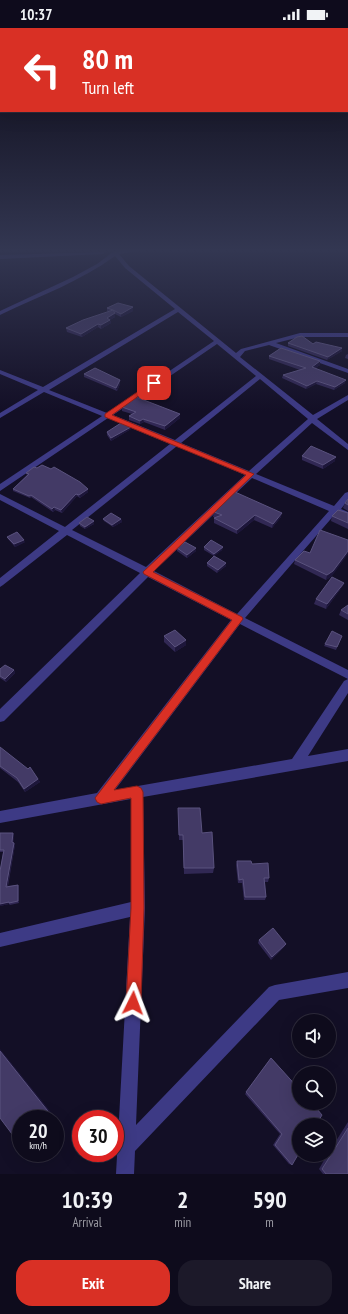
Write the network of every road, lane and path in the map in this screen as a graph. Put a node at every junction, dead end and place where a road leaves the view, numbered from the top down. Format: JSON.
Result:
{"nodes":[{"id":1,"x":21,"y":303,"type":"edge"},
{"id":2,"x":172,"y":303,"type":"edge"},
{"id":3,"x":179,"y":309,"type":"junction"},
{"id":4,"x":0,"y":314,"type":"edge"},
{"id":5,"x":348,"y":335,"type":"edge"},
{"id":6,"x":218,"y":341,"type":"junction"},
{"id":7,"x":270,"y":343,"type":"junction"},
{"id":8,"x":237,"y":357,"type":"junction"},
{"id":9,"x":348,"y":371,"type":"edge"},
{"id":10,"x":0,"y":372,"type":"edge"},
{"id":11,"x":260,"y":376,"type":"junction"},
{"id":12,"x":43,"y":390,"type":"junction"},
{"id":13,"x":348,"y":397,"type":"edge"},
{"id":14,"x":1,"y":415,"type":"edge"},
{"id":15,"x":107,"y":415,"type":"junction"},
{"id":16,"x":312,"y":419,"type":"junction"},
{"id":17,"x":175,"y":443,"type":"junction"},
{"id":18,"x":348,"y":448,"type":"edge"},
{"id":19,"x":251,"y":474,"type":"junction"},
{"id":20,"x":0,"y":488,"type":"edge"},
{"id":21,"x":348,"y":495,"type":"edge"},
{"id":22,"x":0,"y":497,"type":"edge"},
{"id":23,"x":334,"y":509,"type":"junction"},
{"id":24,"x":348,"y":515,"type":"edge"},
{"id":25,"x":66,"y":531,"type":"junction"},
{"id":26,"x":147,"y":572,"type":"junction"},
{"id":27,"x":0,"y":583,"type":"edge"},
{"id":28,"x":238,"y":619,"type":"junction"},
{"id":29,"x":348,"y":675,"type":"edge"},
{"id":30,"x":348,"y":684,"type":"edge"},
{"id":31,"x":0,"y":717,"type":"edge"},
{"id":32,"x":348,"y":755,"type":"edge"},
{"id":33,"x":296,"y":764,"type":"junction"},
{"id":34,"x":137,"y":792,"type":"junction"},
{"id":35,"x":101,"y":798,"type":"junction"},
{"id":36,"x":0,"y":817,"type":"edge"},
{"id":37,"x":138,"y":908,"type":"junction"},
{"id":38,"x":0,"y":940,"type":"edge"},
{"id":39,"x":348,"y":980,"type":"edge"},
{"id":40,"x":127,"y":1147,"type":"junction"},
{"id":41,"x":125,"y":1174,"type":"edge"}],
"edges":[{"from":1,"to":4,"type":"street"},
{"from":2,"to":3,"type":"street"},
{"from":3,"to":6,"type":"street"},
{"from":3,"to":12,"type":"street"},
{"from":5,"to":7,"type":"street"},
{"from":6,"to":8,"type":"street"},
{"from":6,"to":15,"type":"street"},
{"from":7,"to":8,"type":"street"},
{"from":7,"to":9,"type":"street"},
{"from":8,"to":11,"type":"street"},
{"from":10,"to":12,"type":"street"},
{"from":11,"to":16,"type":"street"},
{"from":11,"to":17,"type":"street"},
{"from":12,"to":14,"type":"street"},
{"from":12,"to":15,"type":"street"},
{"from":13,"to":16,"type":"street"},
{"from":15,"to":17,"type":"street"},
{"from":15,"to":20,"type":"street"},
{"from":16,"to":18,"type":"street"},
{"from":16,"to":19,"type":"street"},
{"from":17,"to":19,"type":"street"},
{"from":17,"to":25,"type":"street"},
{"from":19,"to":23,"type":"street"},
{"from":19,"to":26,"type":"street"},
{"from":21,"to":23,"type":"street"},
{"from":22,"to":25,"type":"street"},
{"from":23,"to":24,"type":"street"},
{"from":23,"to":28,"type":"street"},
{"from":25,"to":26,"type":"street"},
{"from":25,"to":27,"type":"street"},
{"from":26,"to":28,"type":"street"},
{"from":26,"to":31,"type":"street"},
{"from":28,"to":29,"type":"street"},
{"from":28,"to":35,"type":"street"},
{"from":30,"to":33,"type":"street"},
{"from":32,"to":33,"type":"street"},
{"from":33,"to":34,"type":"street"},
{"from":34,"to":35,"type":"street"},
{"from":34,"to":37,"type":"street"},
{"from":35,"to":36,"type":"street"},
{"from":37,"to":38,"type":"street"},
{"from":37,"to":40,"type":"street"},
{"from":39,"to":40,"type":"street"},
{"from":40,"to":41,"type":"street"}]}
